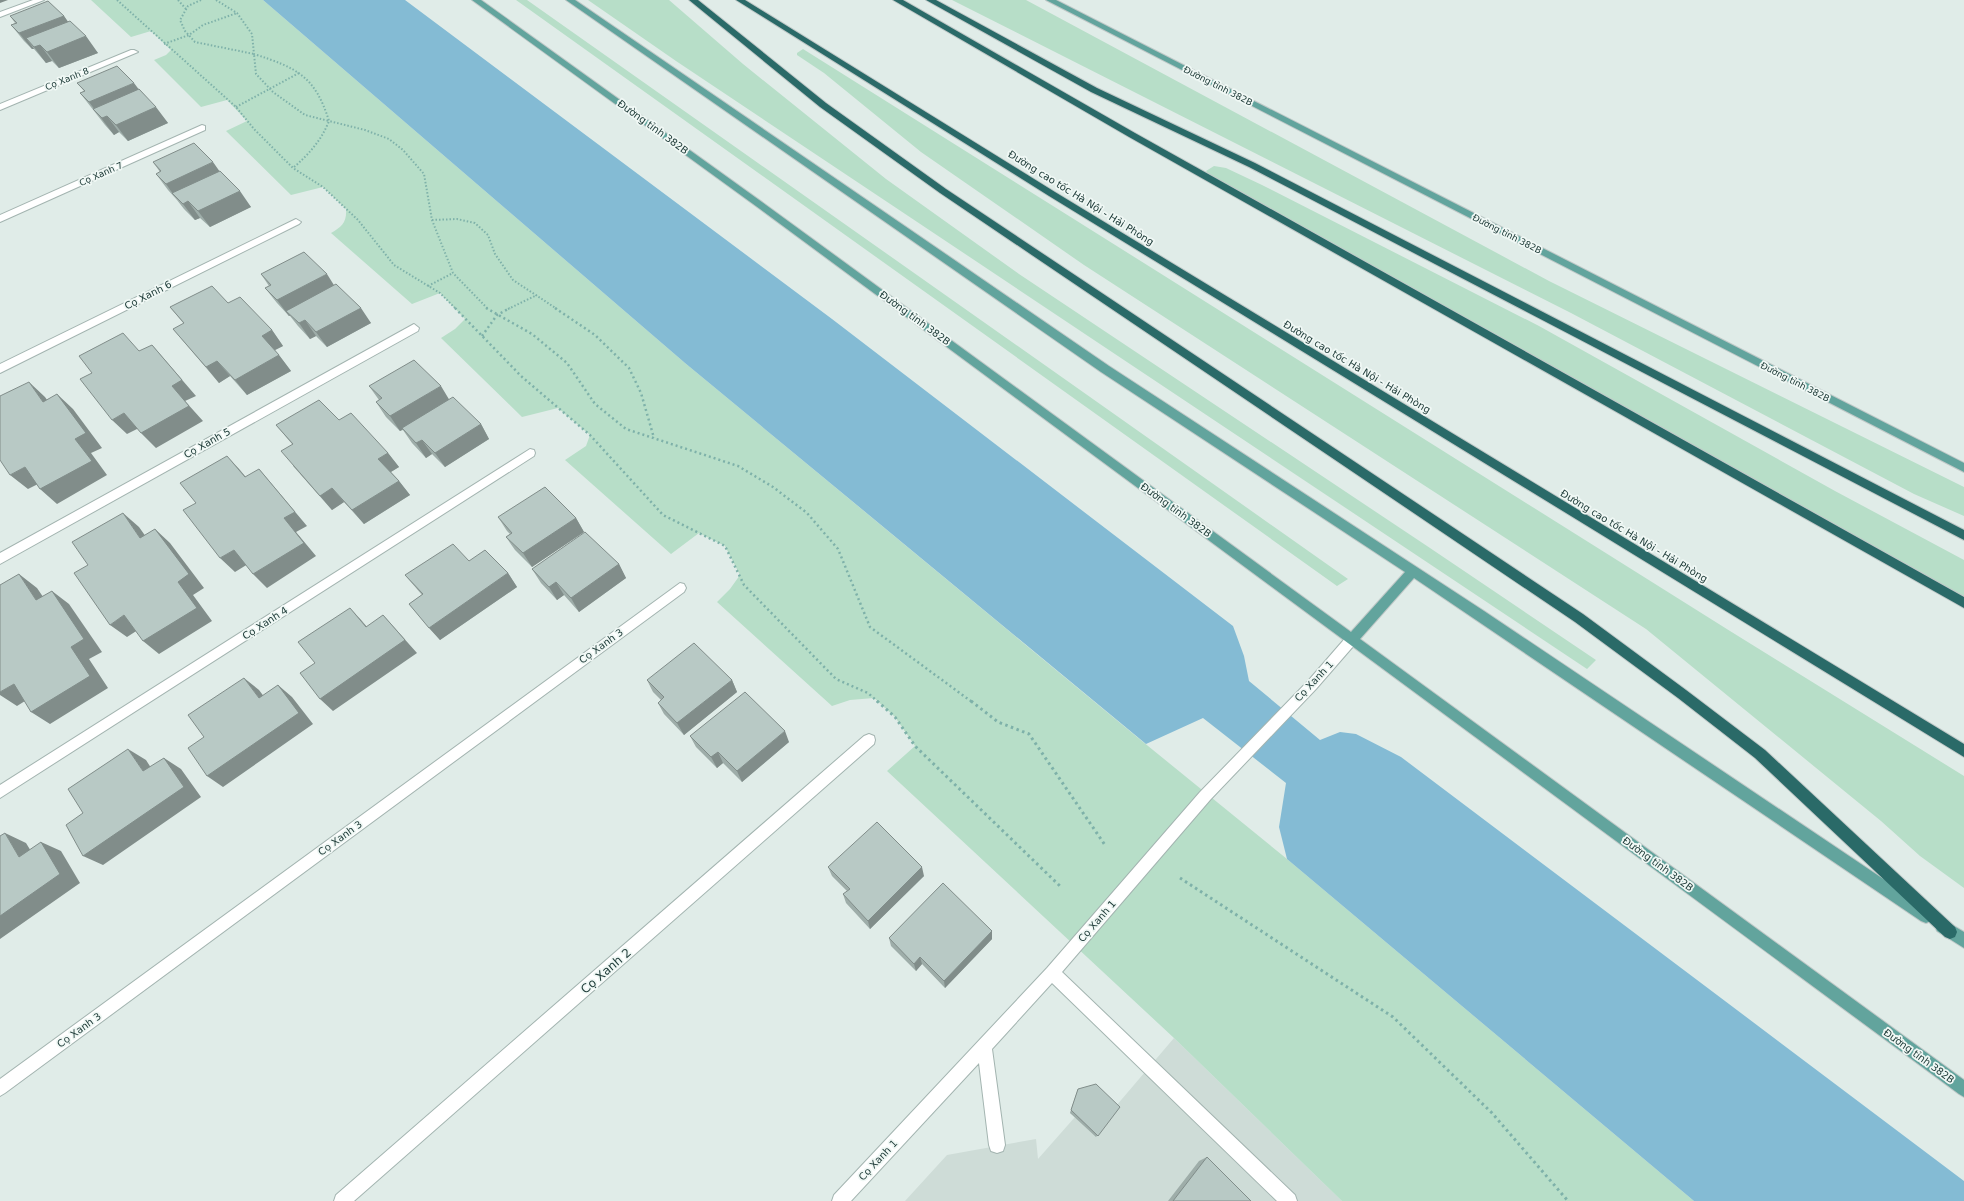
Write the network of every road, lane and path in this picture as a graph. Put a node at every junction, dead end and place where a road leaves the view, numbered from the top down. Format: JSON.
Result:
{"nodes":[{"id":1,"x":40,"y":0,"type":"edge"},
{"id":2,"x":117,"y":0,"type":"edge"},
{"id":3,"x":178,"y":0,"type":"edge"},
{"id":4,"x":201,"y":0,"type":"edge"},
{"id":5,"x":216,"y":0,"type":"edge"},
{"id":6,"x":476,"y":0,"type":"edge"},
{"id":7,"x":570,"y":0,"type":"edge"},
{"id":8,"x":693,"y":0,"type":"edge"},
{"id":9,"x":740,"y":0,"type":"edge"},
{"id":10,"x":897,"y":0,"type":"edge"},
{"id":11,"x":930,"y":0,"type":"edge"},
{"id":12,"x":1050,"y":0,"type":"edge"},
{"id":13,"x":186,"y":9,"type":"junction"},
{"id":14,"x":237,"y":13,"type":"junction"},
{"id":15,"x":0,"y":15,"type":"edge"},
{"id":16,"x":189,"y":35,"type":"junction"},
{"id":17,"x":164,"y":44,"type":"junction"},
{"id":18,"x":134,"y":52,"type":"dead end"},
{"id":19,"x":254,"y":54,"type":"junction"},
{"id":20,"x":299,"y":73,"type":"junction"},
{"id":21,"x":270,"y":88,"type":"junction"},
{"id":22,"x":0,"y":107,"type":"edge"},
{"id":23,"x":236,"y":108,"type":"junction"},
{"id":24,"x":330,"y":121,"type":"junction"},
{"id":25,"x":202,"y":128,"type":"dead end"},
{"id":26,"x":293,"y":168,"type":"junction"},
{"id":27,"x":0,"y":219,"type":"edge"},
{"id":28,"x":432,"y":220,"type":"junction"},
{"id":29,"x":296,"y":222,"type":"dead end"},
{"id":30,"x":453,"y":273,"type":"junction"},
{"id":31,"x":428,"y":286,"type":"junction"},
{"id":32,"x":537,"y":295,"type":"junction"},
{"id":33,"x":497,"y":315,"type":"junction"},
{"id":34,"x":414,"y":328,"type":"dead end"},
{"id":35,"x":482,"y":336,"type":"junction"},
{"id":36,"x":0,"y":369,"type":"edge"},
{"id":37,"x":654,"y":438,"type":"junction"},
{"id":38,"x":530,"y":453,"type":"dead end"},
{"id":39,"x":1964,"y":468,"type":"edge"},
{"id":40,"x":1964,"y":535,"type":"edge"},
{"id":41,"x":0,"y":558,"type":"edge"},
{"id":42,"x":1413,"y":571,"type":"junction"},
{"id":43,"x":680,"y":588,"type":"dead end"},
{"id":44,"x":1964,"y":604,"type":"edge"},
{"id":45,"x":1352,"y":639,"type":"junction"},
{"id":46,"x":869,"y":740,"type":"dead end"},
{"id":47,"x":1964,"y":751,"type":"edge"},
{"id":48,"x":0,"y":792,"type":"edge"},
{"id":49,"x":1105,"y":845,"type":"dead end"},
{"id":50,"x":1180,"y":878,"type":"dead end"},
{"id":51,"x":1062,"y":888,"type":"dead end"},
{"id":52,"x":1950,"y":932,"type":"junction"},
{"id":53,"x":1964,"y":941,"type":"edge"},
{"id":54,"x":1052,"y":973,"type":"junction"},
{"id":55,"x":984,"y":1046,"type":"junction"},
{"id":56,"x":0,"y":1088,"type":"edge"},
{"id":57,"x":1964,"y":1089,"type":"edge"},
{"id":58,"x":997,"y":1145,"type":"dead end"},
{"id":59,"x":342,"y":1201,"type":"edge"},
{"id":60,"x":840,"y":1201,"type":"edge"},
{"id":61,"x":1289,"y":1201,"type":"edge"},
{"id":62,"x":1568,"y":1201,"type":"edge"}],
"edges":[{"from":1,"to":15,"type":"street"},
{"from":2,"to":17,"type":"path"},
{"from":3,"to":13,"type":"path"},
{"from":4,"to":13,"type":"path"},
{"from":5,"to":14,"type":"path"},
{"from":6,"to":45,"type":"main road","name":"Đường tỉnh 382B"},
{"from":7,"to":42,"type":"main road"},
{"from":8,"to":52,"type":"highway"},
{"from":9,"to":47,"type":"highway","name":"Đường cao tốc Hà Nội - Hải Phòng"},
{"from":10,"to":44,"type":"highway"},
{"from":11,"to":40,"type":"highway"},
{"from":12,"to":39,"type":"main road","name":"Đường tỉnh 382B"},
{"from":13,"to":16,"type":"path"},
{"from":14,"to":16,"type":"path"},
{"from":14,"to":19,"type":"path"},
{"from":16,"to":17,"type":"path"},
{"from":16,"to":19,"type":"path"},
{"from":17,"to":23,"type":"path"},
{"from":18,"to":22,"type":"street","name":"Cọ Xanh 8"},
{"from":19,"to":20,"type":"path"},
{"from":19,"to":21,"type":"path"},
{"from":20,"to":21,"type":"path"},
{"from":20,"to":24,"type":"path"},
{"from":21,"to":23,"type":"path"},
{"from":21,"to":24,"type":"path"},
{"from":23,"to":26,"type":"path"},
{"from":24,"to":26,"type":"path"},
{"from":24,"to":28,"type":"path"},
{"from":25,"to":27,"type":"street","name":"Cọ Xanh 7"},
{"from":26,"to":31,"type":"path"},
{"from":28,"to":30,"type":"path"},
{"from":28,"to":32,"type":"path"},
{"from":29,"to":36,"type":"street","name":"Cọ Xanh 6"},
{"from":30,"to":31,"type":"path"},
{"from":30,"to":33,"type":"path"},
{"from":31,"to":35,"type":"path"},
{"from":32,"to":33,"type":"path"},
{"from":32,"to":37,"type":"path"},
{"from":33,"to":35,"type":"path"},
{"from":33,"to":37,"type":"path"},
{"from":34,"to":41,"type":"street","name":"Cọ Xanh 5"},
{"from":35,"to":51,"type":"path"},
{"from":37,"to":49,"type":"path"},
{"from":38,"to":48,"type":"street","name":"Cọ Xanh 4"},
{"from":42,"to":45,"type":"main road"},
{"from":42,"to":52,"type":"main road"},
{"from":43,"to":56,"type":"street","name":"Cọ Xanh 3"},
{"from":45,"to":54,"type":"street","name":"Cọ Xanh 1"},
{"from":45,"to":57,"type":"main road","name":"Đường tỉnh 382B"},
{"from":46,"to":59,"type":"street","name":"Cọ Xanh 2"},
{"from":50,"to":62,"type":"path"},
{"from":52,"to":53,"type":"main road"},
{"from":54,"to":55,"type":"street","name":"Cọ Xanh 1"},
{"from":54,"to":61,"type":"street"},
{"from":55,"to":58,"type":"street"},
{"from":55,"to":60,"type":"street","name":"Cọ Xanh 1"}]}
